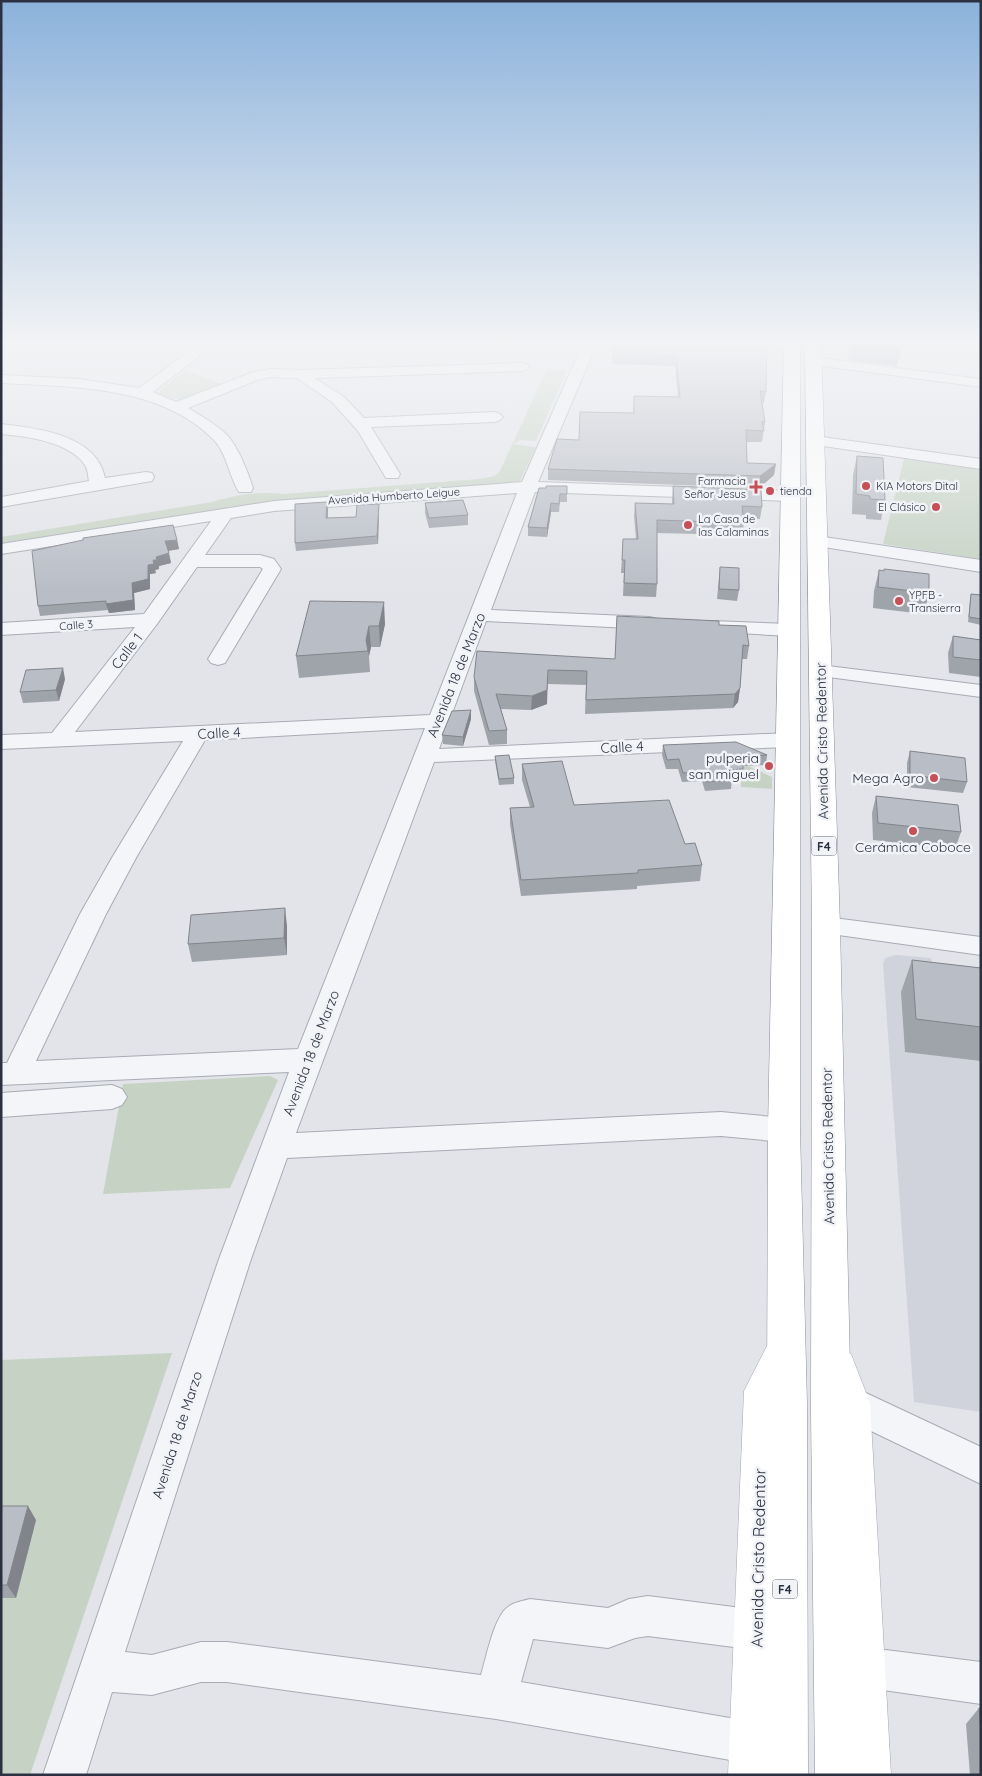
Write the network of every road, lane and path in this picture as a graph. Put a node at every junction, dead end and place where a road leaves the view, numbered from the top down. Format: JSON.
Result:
{"nodes":[{"id":1,"x":206,"y":426,"type":"edge"},
{"id":2,"x":361,"y":426,"type":"edge"},
{"id":3,"x":554,"y":426,"type":"edge"},
{"id":4,"x":791,"y":426,"type":"edge"},
{"id":5,"x":815,"y":426,"type":"edge"},
{"id":6,"x":1,"y":429,"type":"edge"},
{"id":7,"x":815,"y":441,"type":"junction"},
{"id":8,"x":981,"y":464,"type":"edge"},
{"id":9,"x":392,"y":474,"type":"dead end"},
{"id":10,"x":146,"y":477,"type":"dead end"},
{"id":11,"x":98,"y":484,"type":"junction"},
{"id":12,"x":528,"y":487,"type":"junction"},
{"id":13,"x":245,"y":488,"type":"dead end"},
{"id":14,"x":791,"y":496,"type":"junction"},
{"id":15,"x":1,"y":502,"type":"edge"},
{"id":16,"x":226,"y":513,"type":"junction"},
{"id":17,"x":817,"y":541,"type":"junction"},
{"id":18,"x":1,"y":549,"type":"edge"},
{"id":19,"x":193,"y":561,"type":"junction"},
{"id":20,"x":981,"y":566,"type":"edge"},
{"id":21,"x":480,"y":615,"type":"junction"},
{"id":22,"x":150,"y":620,"type":"junction"},
{"id":23,"x":670,"y":624,"type":"edge"},
{"id":24,"x":690,"y":625,"type":"edge"},
{"id":25,"x":1,"y":629,"type":"edge"},
{"id":26,"x":789,"y":630,"type":"junction"},
{"id":27,"x":218,"y":659,"type":"dead end"},
{"id":28,"x":820,"y":671,"type":"junction"},
{"id":29,"x":981,"y":691,"type":"edge"},
{"id":30,"x":437,"y":722,"type":"junction"},
{"id":31,"x":198,"y":734,"type":"junction"},
{"id":32,"x":59,"y":739,"type":"junction"},
{"id":33,"x":788,"y":740,"type":"junction"},
{"id":34,"x":1,"y":742,"type":"edge"},
{"id":35,"x":425,"y":756,"type":"junction"},
{"id":36,"x":826,"y":926,"type":"junction"},
{"id":37,"x":981,"y":946,"type":"edge"},
{"id":38,"x":308,"y":1060,"type":"junction"},
{"id":39,"x":8,"y":1074,"type":"edge"},
{"id":40,"x":112,"y":1097,"type":"dead end"},
{"id":41,"x":1,"y":1104,"type":"edge"},
{"id":42,"x":784,"y":1130,"type":"junction"},
{"id":43,"x":277,"y":1146,"type":"junction"},
{"id":44,"x":786,"y":1347,"type":"junction"},
{"id":45,"x":841,"y":1407,"type":"junction"},
{"id":46,"x":981,"y":1466,"type":"edge"},
{"id":47,"x":757,"y":1630,"type":"junction"},
{"id":48,"x":862,"y":1667,"type":"junction"},
{"id":49,"x":99,"y":1670,"type":"junction"},
{"id":50,"x":981,"y":1683,"type":"edge"},
{"id":51,"x":496,"y":1698,"type":"junction"},
{"id":52,"x":753,"y":1759,"type":"edge"},
{"id":53,"x":64,"y":1775,"type":"edge"},
{"id":54,"x":784,"y":1775,"type":"edge"},
{"id":55,"x":838,"y":1775,"type":"edge"},
{"id":56,"x":867,"y":1775,"type":"edge"}],
"edges":[{"from":1,"to":13,"type":"street"},
{"from":2,"to":9,"type":"street"},
{"from":3,"to":12,"type":"street","name":"Avenida 18 de Marzo"},
{"from":4,"to":14,"type":"main road","name":"Avenida Cristo Redentor","number":"F4"},
{"from":5,"to":7,"type":"main road","name":"Avenida Cristo Redentor","number":"F4"},
{"from":6,"to":11,"type":"street"},
{"from":7,"to":8,"type":"street"},
{"from":7,"to":17,"type":"main road","name":"Avenida Cristo Redentor","number":"F4"},
{"from":10,"to":11,"type":"street"},
{"from":11,"to":15,"type":"street"},
{"from":12,"to":14,"type":"street","name":"Avenida Humberto Leigue"},
{"from":12,"to":16,"type":"street","name":"Avenida Humberto Leigue"},
{"from":12,"to":21,"type":"street","name":"Avenida 18 de Marzo"},
{"from":14,"to":26,"type":"main road","name":"Avenida Cristo Redentor","number":"F4"},
{"from":16,"to":18,"type":"street","name":"Avenida Humberto Leigue"},
{"from":16,"to":19,"type":"street","name":"Calle 1"},
{"from":17,"to":20,"type":"street"},
{"from":17,"to":28,"type":"main road","name":"Avenida Cristo Redentor","number":"F4"},
{"from":19,"to":22,"type":"street","name":"Calle 1"},
{"from":19,"to":27,"type":"street"},
{"from":21,"to":23,"type":"street"},
{"from":21,"to":30,"type":"street","name":"Avenida 18 de Marzo"},
{"from":22,"to":25,"type":"street","name":"Calle 3"},
{"from":22,"to":32,"type":"street","name":"Calle 1"},
{"from":24,"to":26,"type":"street"},
{"from":26,"to":33,"type":"main road","name":"Avenida Cristo Redentor","number":"F4"},
{"from":28,"to":29,"type":"street"},
{"from":28,"to":36,"type":"main road","name":"Avenida Cristo Redentor","number":"F4"},
{"from":30,"to":31,"type":"street","name":"Calle 4"},
{"from":30,"to":35,"type":"street","name":"Avenida 18 de Marzo"},
{"from":31,"to":32,"type":"street","name":"Calle 4"},
{"from":31,"to":39,"type":"street"},
{"from":32,"to":34,"type":"street","name":"Calle 4"},
{"from":33,"to":35,"type":"street","name":"Calle 4"},
{"from":33,"to":42,"type":"main road","name":"Avenida Cristo Redentor","number":"F4"},
{"from":35,"to":38,"type":"street","name":"Avenida 18 de Marzo"},
{"from":36,"to":37,"type":"street"},
{"from":36,"to":45,"type":"main road","name":"Avenida Cristo Redentor","number":"F4"},
{"from":38,"to":39,"type":"street"},
{"from":38,"to":43,"type":"street","name":"Avenida 18 de Marzo"},
{"from":40,"to":41,"type":"street"},
{"from":42,"to":43,"type":"street"},
{"from":42,"to":44,"type":"main road","name":"Avenida Cristo Redentor","number":"F4"},
{"from":43,"to":49,"type":"street","name":"Avenida 18 de Marzo"},
{"from":44,"to":47,"type":"main road","name":"Avenida Cristo Redentor"},
{"from":44,"to":54,"type":"main road","name":"Avenida Cristo Redentor","number":"F4"},
{"from":45,"to":46,"type":"street"},
{"from":45,"to":48,"type":"main road","name":"Avenida Cristo Redentor"},
{"from":45,"to":55,"type":"main road","name":"Avenida Cristo Redentor"},
{"from":47,"to":51,"type":"street"},
{"from":47,"to":52,"type":"main road","name":"Avenida Cristo Redentor"},
{"from":48,"to":50,"type":"street"},
{"from":48,"to":56,"type":"main road","name":"Avenida Cristo Redentor"},
{"from":49,"to":51,"type":"street"},
{"from":49,"to":53,"type":"street","name":"Avenida 18 de Marzo"},
{"from":51,"to":52,"type":"street"}]}
